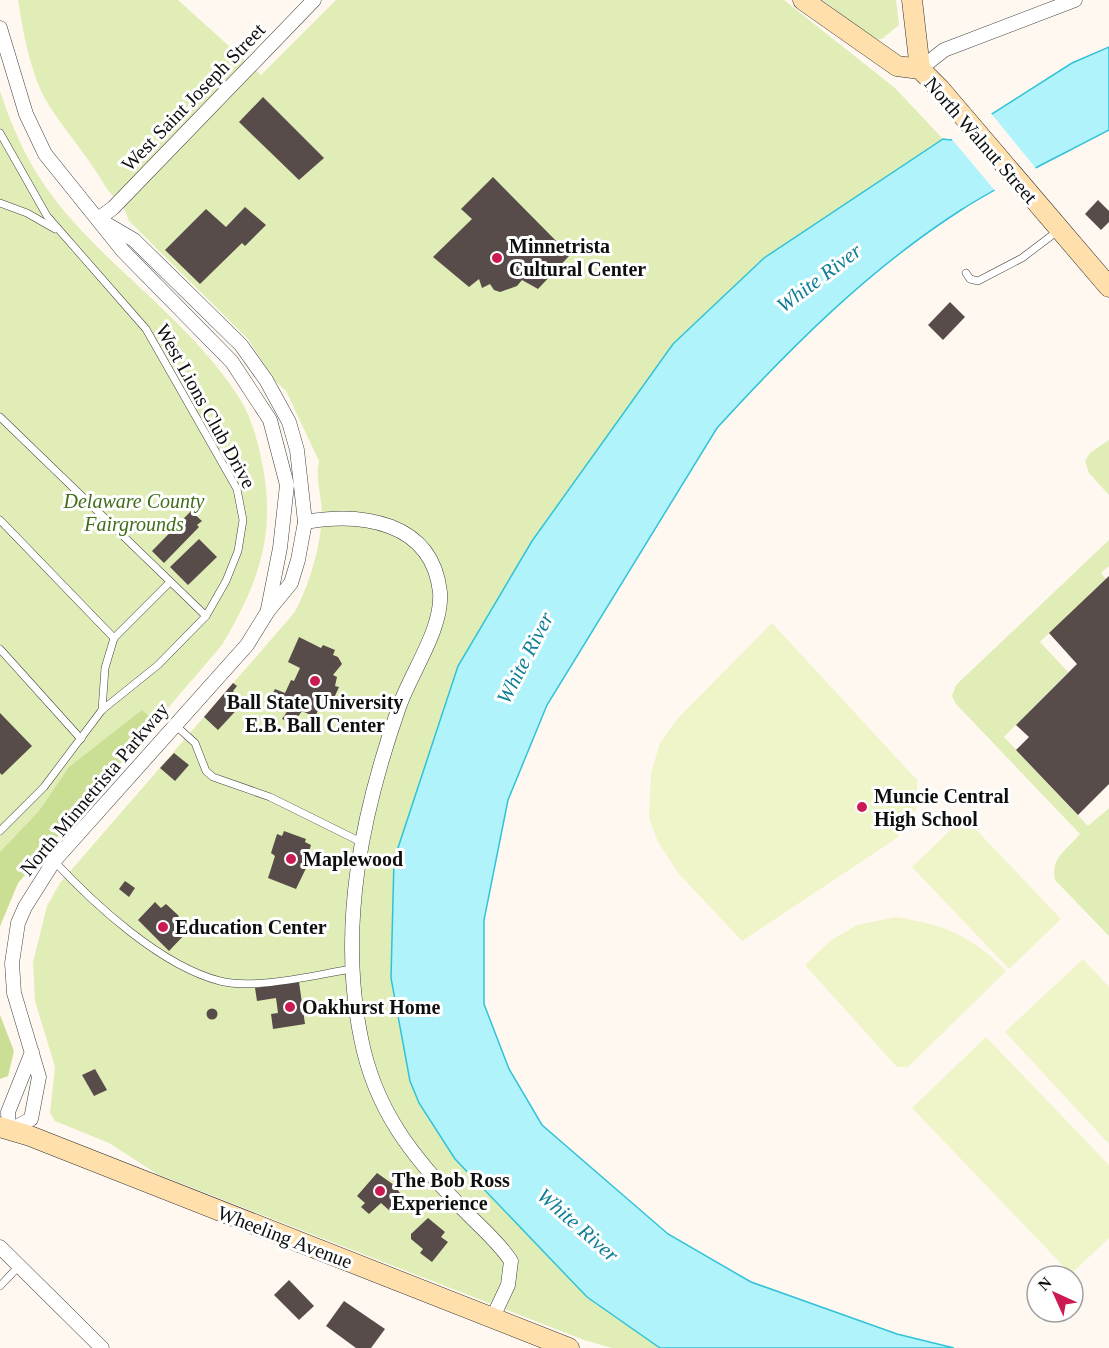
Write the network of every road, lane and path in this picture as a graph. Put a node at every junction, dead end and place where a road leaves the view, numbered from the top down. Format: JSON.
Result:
{"nodes":[{"id":1,"x":314,"y":0,"type":"edge"},
{"id":2,"x":803,"y":0,"type":"edge"},
{"id":3,"x":912,"y":0,"type":"edge"},
{"id":4,"x":1075,"y":0,"type":"edge"},
{"id":5,"x":0,"y":28,"type":"edge"},
{"id":6,"x":921,"y":69,"type":"junction"},
{"id":7,"x":0,"y":133,"type":"edge"},
{"id":8,"x":0,"y":203,"type":"edge"},
{"id":9,"x":98,"y":219,"type":"junction"},
{"id":10,"x":1054,"y":225,"type":"junction"},
{"id":11,"x":60,"y":232,"type":"junction"},
{"id":12,"x":966,"y":273,"type":"dead end"},
{"id":13,"x":1109,"y":287,"type":"edge"},
{"id":14,"x":0,"y":417,"type":"edge"},
{"id":15,"x":0,"y":520,"type":"edge"},
{"id":16,"x":305,"y":522,"type":"junction"},
{"id":17,"x":170,"y":582,"type":"junction"},
{"id":18,"x":268,"y":611,"type":"junction"},
{"id":19,"x":206,"y":616,"type":"junction"},
{"id":20,"x":114,"y":638,"type":"junction"},
{"id":21,"x":0,"y":649,"type":"edge"},
{"id":22,"x":102,"y":711,"type":"junction"},
{"id":23,"x":174,"y":724,"type":"junction"},
{"id":24,"x":81,"y":739,"type":"junction"},
{"id":25,"x":0,"y":831,"type":"edge"},
{"id":26,"x":361,"y":842,"type":"junction"},
{"id":27,"x":54,"y":861,"type":"junction"},
{"id":28,"x":352,"y":969,"type":"junction"},
{"id":29,"x":32,"y":1052,"type":"junction"},
{"id":30,"x":5,"y":1129,"type":"edge"},
{"id":31,"x":0,"y":1247,"type":"edge"},
{"id":32,"x":19,"y":1266,"type":"junction"},
{"id":33,"x":0,"y":1286,"type":"edge"},
{"id":34,"x":493,"y":1317,"type":"junction"},
{"id":35,"x":94,"y":1346,"type":"edge"},
{"id":36,"x":569,"y":1348,"type":"edge"}],
"edges":[{"from":1,"to":9,"type":"street","name":"West Saint Joseph Street"},
{"from":2,"to":6,"type":"main road","name":"North Walnut Street"},
{"from":3,"to":6,"type":"main road"},
{"from":4,"to":6,"type":"street"},
{"from":5,"to":9,"type":"street","name":"North Minnetrista Parkway"},
{"from":6,"to":10,"type":"main road","name":"North Walnut Street"},
{"from":7,"to":11,"type":"lane","name":"West Lions Club Drive"},
{"from":8,"to":11,"type":"lane"},
{"from":9,"to":16,"type":"street","name":"North Minnetrista Parkway"},
{"from":9,"to":18,"type":"street","name":"North Minnetrista Parkway"},
{"from":10,"to":12,"type":"lane"},
{"from":10,"to":13,"type":"main road","name":"North Walnut Street"},
{"from":11,"to":19,"type":"lane","name":"West Lions Club Drive"},
{"from":14,"to":17,"type":"lane"},
{"from":15,"to":20,"type":"lane"},
{"from":16,"to":18,"type":"street","name":"North Minnetrista Parkway"},
{"from":16,"to":26,"type":"street"},
{"from":17,"to":19,"type":"lane"},
{"from":17,"to":20,"type":"lane"},
{"from":18,"to":23,"type":"street","name":"North Minnetrista Parkway"},
{"from":19,"to":22,"type":"lane","name":"West Lions Club Drive"},
{"from":20,"to":22,"type":"lane"},
{"from":21,"to":24,"type":"lane"},
{"from":22,"to":24,"type":"lane","name":"West Lions Club Drive"},
{"from":23,"to":26,"type":"lane"},
{"from":23,"to":27,"type":"street","name":"North Minnetrista Parkway"},
{"from":24,"to":25,"type":"lane","name":"West Lions Club Drive"},
{"from":26,"to":28,"type":"street"},
{"from":27,"to":28,"type":"lane"},
{"from":27,"to":29,"type":"street","name":"North Minnetrista Parkway"},
{"from":28,"to":34,"type":"street"},
{"from":29,"to":30,"type":"street"},
{"from":29,"to":30,"type":"street","name":"North Minnetrista Parkway"},
{"from":30,"to":34,"type":"main road","name":"Wheeling Avenue"},
{"from":31,"to":32,"type":"street"},
{"from":32,"to":33,"type":"lane"},
{"from":32,"to":35,"type":"street"},
{"from":34,"to":36,"type":"main road","name":"Wheeling Avenue"}]}
